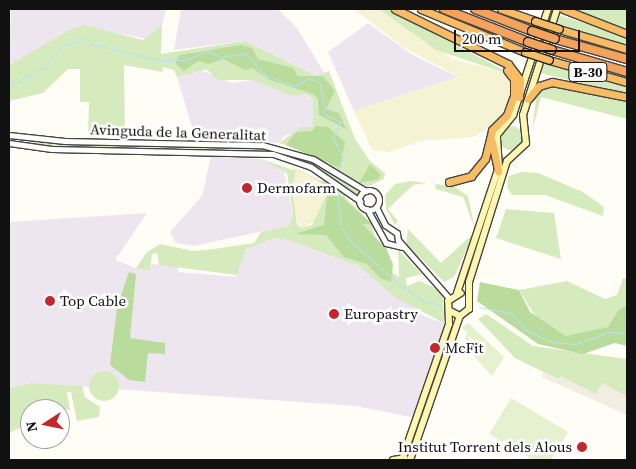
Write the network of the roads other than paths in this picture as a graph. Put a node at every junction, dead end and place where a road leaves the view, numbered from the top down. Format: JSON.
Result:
{"nodes":[{"id":1,"x":395,"y":9,"type":"edge"},
{"id":2,"x":421,"y":9,"type":"edge"},
{"id":3,"x":444,"y":9,"type":"edge"},
{"id":4,"x":475,"y":9,"type":"edge"},
{"id":5,"x":501,"y":9,"type":"edge"},
{"id":6,"x":548,"y":9,"type":"edge"},
{"id":7,"x":557,"y":9,"type":"edge"},
{"id":8,"x":563,"y":9,"type":"edge"},
{"id":9,"x":627,"y":34,"type":"edge"},
{"id":10,"x":627,"y":49,"type":"edge"},
{"id":11,"x":627,"y":59,"type":"edge"},
{"id":12,"x":495,"y":60,"type":"junction"},
{"id":13,"x":627,"y":72,"type":"edge"},
{"id":14,"x":627,"y":82,"type":"edge"},
{"id":15,"x":518,"y":97,"type":"junction"},
{"id":16,"x":627,"y":98,"type":"edge"},
{"id":17,"x":528,"y":100,"type":"junction"},
{"id":18,"x":507,"y":124,"type":"junction"},
{"id":19,"x":524,"y":129,"type":"junction"},
{"id":20,"x":9,"y":135,"type":"edge"},
{"id":21,"x":491,"y":140,"type":"junction"},
{"id":22,"x":9,"y":143,"type":"edge"},
{"id":23,"x":501,"y":148,"type":"junction"},
{"id":24,"x":514,"y":153,"type":"junction"},
{"id":25,"x":498,"y":170,"type":"junction"},
{"id":26,"x":449,"y":182,"type":"dead end"},
{"id":27,"x":366,"y":191,"type":"junction"},
{"id":28,"x":360,"y":201,"type":"junction"},
{"id":29,"x":376,"y":207,"type":"junction"},
{"id":30,"x":367,"y":210,"type":"junction"},
{"id":31,"x":398,"y":240,"type":"junction"},
{"id":32,"x":394,"y":245,"type":"junction"},
{"id":33,"x":403,"y":248,"type":"junction"},
{"id":34,"x":454,"y":295,"type":"junction"},
{"id":35,"x":468,"y":298,"type":"junction"},
{"id":36,"x":450,"y":311,"type":"junction"},
{"id":37,"x":460,"y":316,"type":"junction"},
{"id":38,"x":407,"y":459,"type":"edge"},
{"id":39,"x":393,"y":460,"type":"edge"}],
"edges":[{"from":1,"to":12,"type":"highway"},
{"from":2,"to":14,"type":"highway","number":"B-30","bridge":true},
{"from":3,"to":13,"type":"highway","bridge":true},
{"from":4,"to":11,"type":"highway","bridge":true},
{"from":5,"to":10,"type":"highway","number":"B-30","bridge":true},
{"from":6,"to":15,"type":"main road"},
{"from":7,"to":17,"type":"main road"},
{"from":8,"to":9,"type":"highway"},
{"from":12,"to":15,"type":"highway"},
{"from":12,"to":21,"type":"highway"},
{"from":15,"to":18,"type":"main road"},
{"from":16,"to":17,"type":"highway"},
{"from":17,"to":19,"type":"main road"},
{"from":18,"to":19,"type":"main road"},
{"from":18,"to":23,"type":"main road"},
{"from":19,"to":24,"type":"main road"},
{"from":20,"to":27,"type":"street","name":"Avinguda de la Generalitat"},
{"from":21,"to":25,"type":"highway"},
{"from":21,"to":26,"type":"highway"},
{"from":22,"to":28,"type":"street","name":"Avinguda de la Generalitat"},
{"from":23,"to":24,"type":"main road"},
{"from":23,"to":25,"type":"main road"},
{"from":24,"to":35,"type":"main road"},
{"from":25,"to":34,"type":"main road"},
{"from":27,"to":28,"type":"street"},
{"from":27,"to":29,"type":"street"},
{"from":28,"to":30,"type":"street","name":"Avinguda de la Generalitat"},
{"from":29,"to":30,"type":"street"},
{"from":29,"to":31,"type":"street"},
{"from":30,"to":32,"type":"street"},
{"from":31,"to":32,"type":"street"},
{"from":31,"to":33,"type":"street"},
{"from":32,"to":33,"type":"street"},
{"from":33,"to":34,"type":"street"},
{"from":34,"to":35,"type":"main road"},
{"from":34,"to":36,"type":"main road"},
{"from":35,"to":37,"type":"main road"},
{"from":36,"to":37,"type":"main road"},
{"from":36,"to":38,"type":"main road"},
{"from":37,"to":38,"type":"main road"},
{"from":38,"to":39,"type":"main road"}]}
